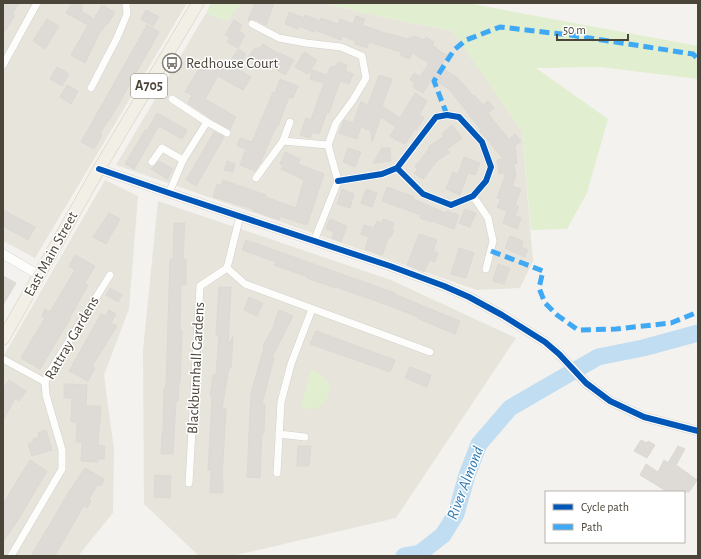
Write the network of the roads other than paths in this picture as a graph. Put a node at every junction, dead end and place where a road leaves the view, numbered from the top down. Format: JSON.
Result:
{"nodes":[{"id":1,"x":37,"y":3,"type":"edge"},
{"id":2,"x":126,"y":3,"type":"edge"},
{"id":3,"x":198,"y":3,"type":"edge"},
{"id":4,"x":252,"y":24,"type":"dead end"},
{"id":5,"x":3,"y":66,"type":"edge"},
{"id":6,"x":91,"y":88,"type":"dead end"},
{"id":7,"x":172,"y":99,"type":"dead end"},
{"id":8,"x":207,"y":122,"type":"junction"},
{"id":9,"x":290,"y":122,"type":"dead end"},
{"id":10,"x":227,"y":133,"type":"dead end"},
{"id":11,"x":283,"y":141,"type":"junction"},
{"id":12,"x":328,"y":145,"type":"junction"},
{"id":13,"x":184,"y":160,"type":"junction"},
{"id":14,"x":152,"y":162,"type":"dead end"},
{"id":15,"x":398,"y":168,"type":"junction"},
{"id":16,"x":99,"y":169,"type":"junction"},
{"id":17,"x":256,"y":178,"type":"dead end"},
{"id":18,"x":338,"y":181,"type":"junction"},
{"id":19,"x":169,"y":194,"type":"junction"},
{"id":20,"x":473,"y":196,"type":"junction"},
{"id":21,"x":240,"y":216,"type":"junction"},
{"id":22,"x":314,"y":241,"type":"junction"},
{"id":23,"x":3,"y":254,"type":"edge"},
{"id":24,"x":227,"y":268,"type":"junction"},
{"id":25,"x":486,"y":269,"type":"dead end"},
{"id":26,"x":39,"y":275,"type":"junction"},
{"id":27,"x":110,"y":275,"type":"dead end"},
{"id":28,"x":312,"y":309,"type":"junction"},
{"id":29,"x":3,"y":339,"type":"edge"},
{"id":30,"x":430,"y":352,"type":"dead end"},
{"id":31,"x":3,"y":359,"type":"edge"},
{"id":32,"x":45,"y":382,"type":"junction"},
{"id":33,"x":698,"y":431,"type":"edge"},
{"id":34,"x":279,"y":434,"type":"junction"},
{"id":35,"x":305,"y":437,"type":"dead end"},
{"id":36,"x":277,"y":473,"type":"dead end"},
{"id":37,"x":190,"y":483,"type":"dead end"},
{"id":38,"x":11,"y":556,"type":"edge"}],
"edges":[{"from":1,"to":5,"type":"street"},
{"from":2,"to":6,"type":"street"},
{"from":3,"to":16,"type":"main road","number":"A705"},
{"from":4,"to":12,"type":"street"},
{"from":7,"to":8,"type":"street"},
{"from":8,"to":10,"type":"street"},
{"from":8,"to":13,"type":"street"},
{"from":9,"to":11,"type":"street"},
{"from":11,"to":12,"type":"street"},
{"from":11,"to":17,"type":"street"},
{"from":12,"to":18,"type":"street"},
{"from":13,"to":14,"type":"street"},
{"from":13,"to":19,"type":"street"},
{"from":15,"to":18,"type":"street"},
{"from":15,"to":20,"type":"street"},
{"from":15,"to":20,"type":"street"},
{"from":16,"to":19,"type":"street"},
{"from":16,"to":26,"type":"main road","name":"East Main Street","number":"A705"},
{"from":18,"to":22,"type":"street"},
{"from":19,"to":21,"type":"street"},
{"from":20,"to":25,"type":"street"},
{"from":21,"to":22,"type":"street"},
{"from":21,"to":24,"type":"street"},
{"from":22,"to":33,"type":"street"},
{"from":23,"to":26,"type":"street"},
{"from":24,"to":28,"type":"street"},
{"from":24,"to":37,"type":"street","name":"Blackburnhall Gardens"},
{"from":26,"to":29,"type":"main road","name":"East Main Street","number":"A705"},
{"from":27,"to":32,"type":"street","name":"Rattray Gardens"},
{"from":28,"to":30,"type":"street"},
{"from":28,"to":34,"type":"street"},
{"from":31,"to":32,"type":"street"},
{"from":32,"to":38,"type":"street","name":"Rattray Gardens"},
{"from":34,"to":35,"type":"street"},
{"from":34,"to":36,"type":"street"}]}
